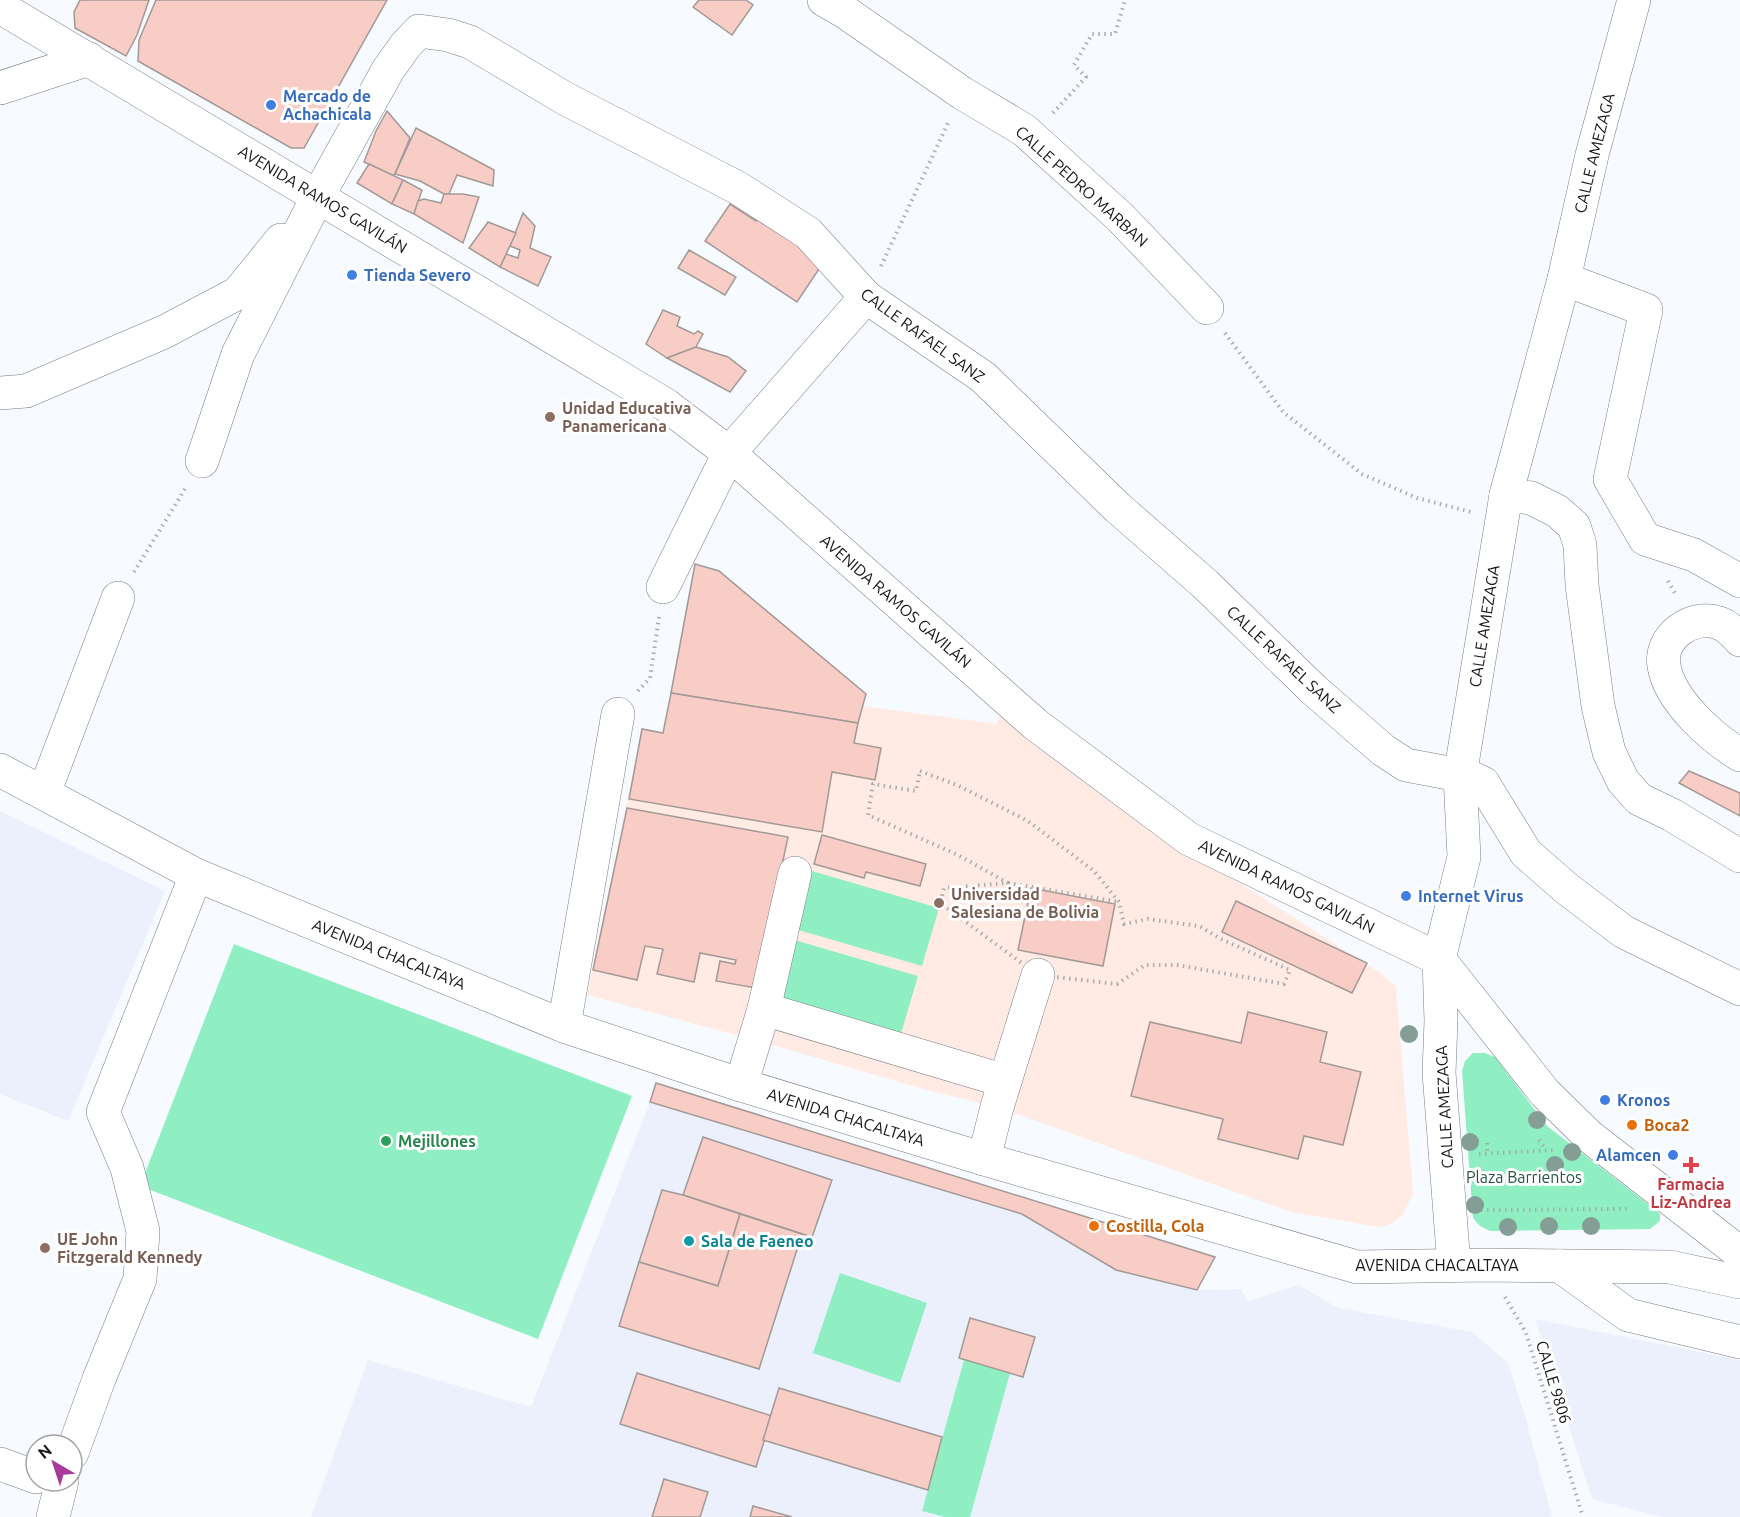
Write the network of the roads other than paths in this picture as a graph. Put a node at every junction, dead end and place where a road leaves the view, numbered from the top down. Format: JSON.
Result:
{"nodes":[{"id":1,"x":824,"y":0,"type":"edge"},
{"id":2,"x":1634,"y":0,"type":"edge"},
{"id":3,"x":0,"y":7,"type":"edge"},
{"id":4,"x":89,"y":59,"type":"junction"},
{"id":5,"x":0,"y":88,"type":"edge"},
{"id":6,"x":318,"y":196,"type":"junction"},
{"id":7,"x":1564,"y":279,"type":"junction"},
{"id":8,"x":866,"y":297,"type":"junction"},
{"id":9,"x":1207,"y":308,"type":"road end"},
{"id":10,"x":0,"y":393,"type":"edge"},
{"id":11,"x":729,"y":453,"type":"junction"},
{"id":12,"x":202,"y":460,"type":"road end"},
{"id":13,"x":1503,"y":507,"type":"junction"},
{"id":14,"x":1740,"y":581,"type":"edge"},
{"id":15,"x":663,"y":587,"type":"road end"},
{"id":16,"x":118,"y":598,"type":"road end"},
{"id":17,"x":1740,"y":640,"type":"edge"},
{"id":18,"x":618,"y":714,"type":"road end"},
{"id":19,"x":1740,"y":755,"type":"edge"},
{"id":20,"x":0,"y":770,"type":"edge"},
{"id":21,"x":1461,"y":776,"type":"junction"},
{"id":22,"x":44,"y":793,"type":"junction"},
{"id":23,"x":1740,"y":856,"type":"edge"},
{"id":24,"x":795,"y":873,"type":"dead end"},
{"id":25,"x":196,"y":875,"type":"junction"},
{"id":26,"x":1439,"y":959,"type":"junction"},
{"id":27,"x":1038,"y":975,"type":"road end"},
{"id":28,"x":1740,"y":989,"type":"edge"},
{"id":29,"x":764,"y":1009,"type":"junction"},
{"id":30,"x":564,"y":1026,"type":"junction"},
{"id":31,"x":1005,"y":1081,"type":"junction"},
{"id":32,"x":741,"y":1085,"type":"junction"},
{"id":33,"x":984,"y":1160,"type":"junction"},
{"id":34,"x":1740,"y":1253,"type":"edge"},
{"id":35,"x":1454,"y":1265,"type":"junction"},
{"id":36,"x":1560,"y":1266,"type":"junction"},
{"id":37,"x":1740,"y":1282,"type":"edge"},
{"id":38,"x":1740,"y":1342,"type":"edge"},
{"id":39,"x":79,"y":1433,"type":"edge"},
{"id":40,"x":0,"y":1464,"type":"edge"},
{"id":41,"x":24,"y":1475,"type":"edge"}],
"edges":[{"from":1,"to":9,"type":"street","name":"CALLE PEDRO MARBAN"},
{"from":2,"to":7,"type":"street","name":"CALLE AMEZAGA"},
{"from":3,"to":4,"type":"street","name":"AVENIDA RAMOS GAVILÁN"},
{"from":4,"to":5,"type":"street"},
{"from":4,"to":6,"type":"street","name":"AVENIDA RAMOS GAVILÁN"},
{"from":6,"to":8,"type":"street","name":"CALLE RAFAEL SANZ"},
{"from":6,"to":10,"type":"street"},
{"from":6,"to":11,"type":"street","name":"AVENIDA RAMOS GAVILÁN"},
{"from":6,"to":12,"type":"street"},
{"from":7,"to":13,"type":"street","name":"CALLE AMEZAGA"},
{"from":7,"to":14,"type":"street"},
{"from":8,"to":11,"type":"street"},
{"from":8,"to":21,"type":"street","name":"CALLE RAFAEL SANZ"},
{"from":11,"to":15,"type":"street"},
{"from":11,"to":26,"type":"street","name":"AVENIDA RAMOS GAVILÁN"},
{"from":13,"to":21,"type":"street","name":"CALLE AMEZAGA"},
{"from":13,"to":23,"type":"street"},
{"from":16,"to":22,"type":"street"},
{"from":17,"to":19,"type":"street"},
{"from":18,"to":30,"type":"street"},
{"from":20,"to":22,"type":"street","name":"AVENIDA CHACALTAYA"},
{"from":21,"to":26,"type":"street","name":"CALLE AMEZAGA"},
{"from":21,"to":28,"type":"street","name":"CALLE RAFAEL SANZ"},
{"from":22,"to":25,"type":"street","name":"AVENIDA CHACALTAYA"},
{"from":24,"to":29,"type":"street"},
{"from":25,"to":30,"type":"street","name":"AVENIDA CHACALTAYA"},
{"from":25,"to":39,"type":"street"},
{"from":26,"to":34,"type":"street","name":"AVENIDA RAMOS GAVILÁN"},
{"from":26,"to":35,"type":"street","name":"CALLE AMEZAGA"},
{"from":27,"to":31,"type":"street"},
{"from":29,"to":31,"type":"street"},
{"from":29,"to":32,"type":"street"},
{"from":30,"to":32,"type":"street","name":"AVENIDA CHACALTAYA"},
{"from":31,"to":33,"type":"street"},
{"from":32,"to":33,"type":"street","name":"AVENIDA CHACALTAYA"},
{"from":33,"to":35,"type":"street","name":"AVENIDA CHACALTAYA"},
{"from":35,"to":36,"type":"street","name":"AVENIDA CHACALTAYA"},
{"from":36,"to":37,"type":"street","name":"AVENIDA CHACALTAYA"},
{"from":36,"to":38,"type":"street"},
{"from":40,"to":41,"type":"street"}]}
